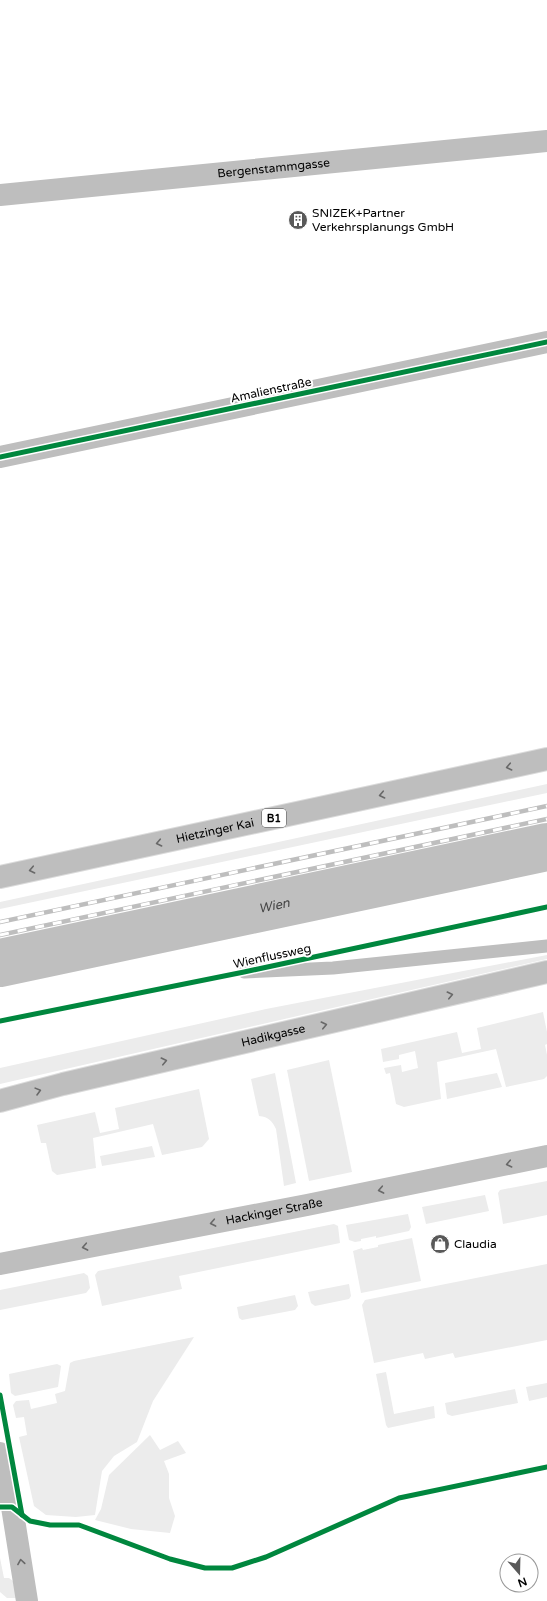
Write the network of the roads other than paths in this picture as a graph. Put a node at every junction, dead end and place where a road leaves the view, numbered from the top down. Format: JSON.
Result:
{"nodes":[{"id":1,"x":547,"y":141,"type":"edge"},
{"id":2,"x":0,"y":195,"type":"edge"},
{"id":3,"x":547,"y":342,"type":"edge"},
{"id":4,"x":0,"y":457,"type":"edge"},
{"id":5,"x":547,"y":759,"type":"edge"},
{"id":6,"x":0,"y":877,"type":"edge"},
{"id":7,"x":547,"y":946,"type":"edge"},
{"id":8,"x":244,"y":972,"type":"dead end"},
{"id":9,"x":547,"y":972,"type":"edge"},
{"id":10,"x":0,"y":1101,"type":"edge"},
{"id":11,"x":547,"y":1156,"type":"edge"},
{"id":12,"x":0,"y":1264,"type":"edge"},
{"id":13,"x":0,"y":1454,"type":"edge"},
{"id":14,"x":27,"y":1601,"type":"edge"}],
"edges":[{"from":1,"to":2,"type":"street","name":"Bergenstammgasse"},
{"from":3,"to":4,"type":"street","name":"Amalienstraße"},
{"from":5,"to":6,"type":"street","name":"Hietzinger Kai","number":"B1","one_way":true},
{"from":7,"to":8,"type":"lane"},
{"from":10,"to":9,"type":"street","name":"Hadikgasse","one_way":true},
{"from":11,"to":12,"type":"street","name":"Hackinger Straße","one_way":true},
{"from":14,"to":13,"type":"street","one_way":true}]}
